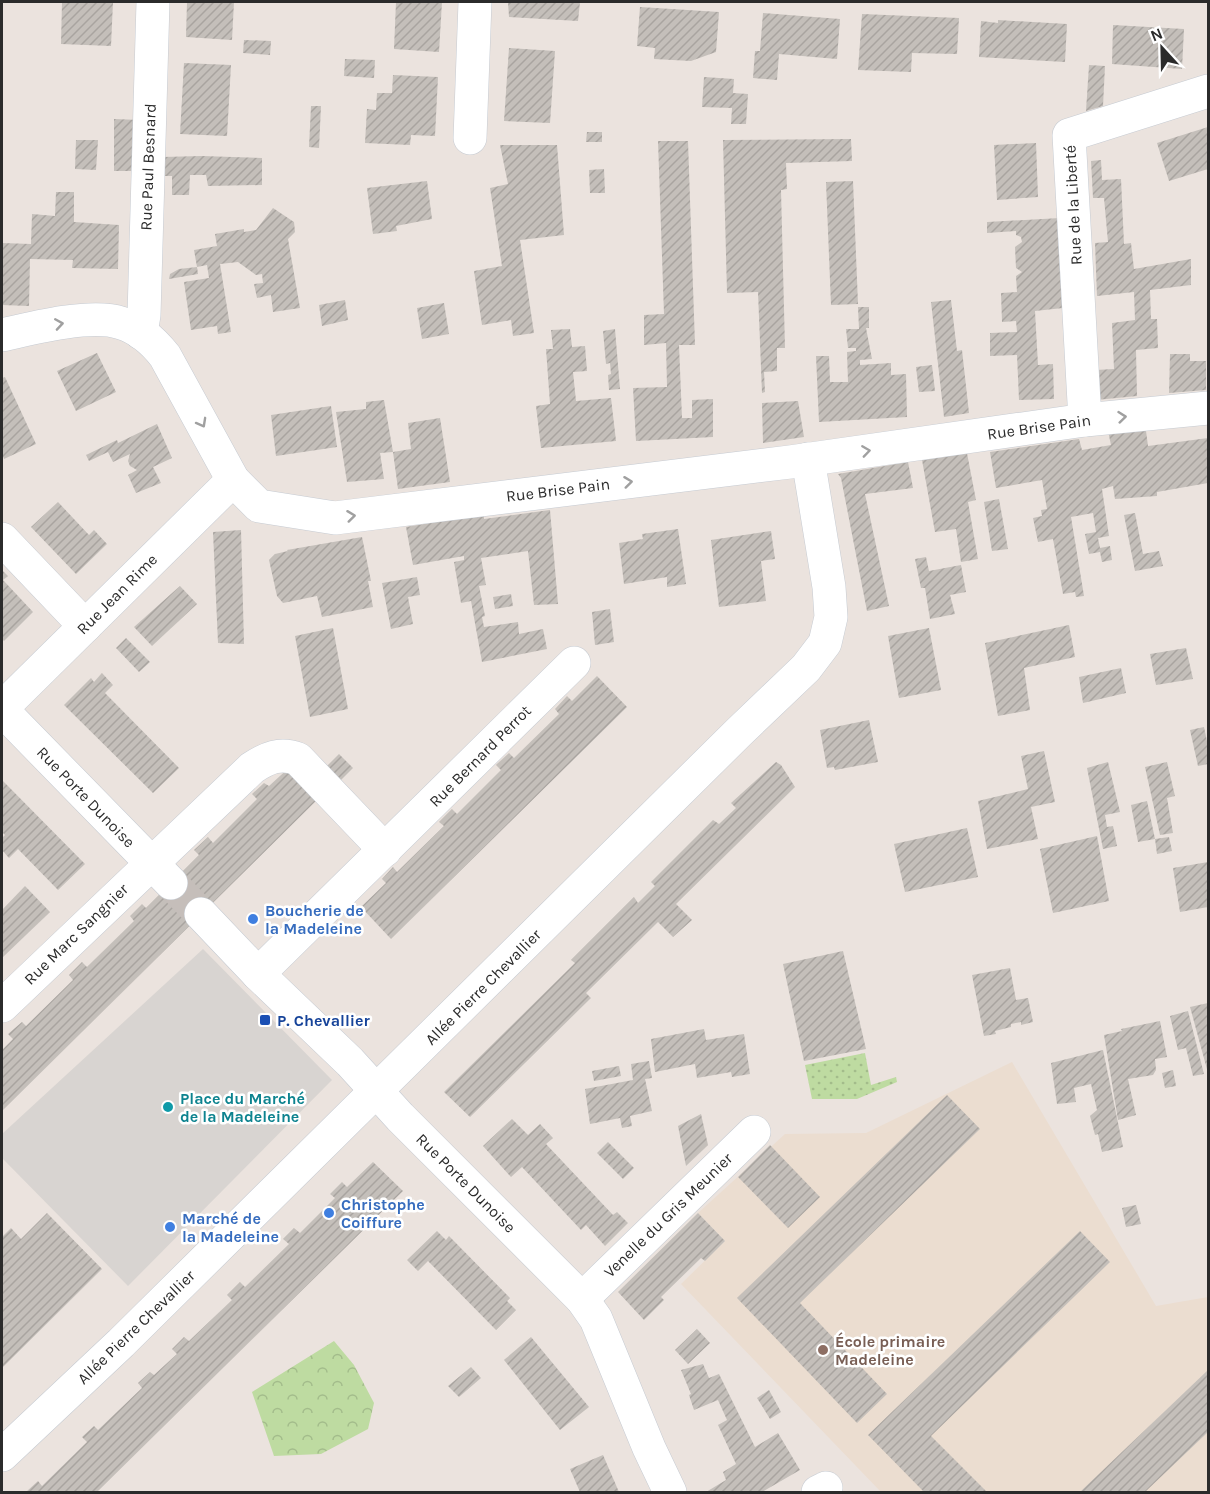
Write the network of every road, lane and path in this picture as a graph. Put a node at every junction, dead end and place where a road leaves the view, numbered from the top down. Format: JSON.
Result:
{"nodes":[{"id":1,"x":153,"y":2,"type":"edge"},
{"id":2,"x":475,"y":2,"type":"edge"},
{"id":3,"x":1209,"y":91,"type":"edge"},
{"id":4,"x":470,"y":138,"type":"dead end"},
{"id":5,"x":141,"y":333,"type":"junction"},
{"id":6,"x":2,"y":335,"type":"edge"},
{"id":7,"x":1209,"y":408,"type":"edge"},
{"id":8,"x":1085,"y":420,"type":"junction"},
{"id":9,"x":808,"y":459,"type":"junction"},
{"id":10,"x":233,"y":480,"type":"junction"},
{"id":11,"x":2,"y":539,"type":"edge"},
{"id":12,"x":85,"y":626,"type":"junction"},
{"id":13,"x":574,"y":663,"type":"dead end"},
{"id":14,"x":2,"y":709,"type":"edge"},
{"id":15,"x":385,"y":850,"type":"junction"},
{"id":16,"x":160,"y":873,"type":"junction"},
{"id":17,"x":201,"y":914,"type":"tunnel mouth"},
{"id":18,"x":258,"y":974,"type":"junction"},
{"id":19,"x":2,"y":1006,"type":"edge"},
{"id":20,"x":376,"y":1091,"type":"junction"},
{"id":21,"x":754,"y":1132,"type":"dead end"},
{"id":22,"x":582,"y":1299,"type":"junction"},
{"id":23,"x":2,"y":1455,"type":"edge"},
{"id":24,"x":670,"y":1492,"type":"edge"}],
"edges":[{"from":1,"to":5,"type":"street","name":"Rue Paul Besnard"},
{"from":2,"to":4,"type":"street"},
{"from":3,"to":8,"type":"street","name":"Rue de la Liberté"},
{"from":6,"to":5,"type":"street","name":"Rue Brise Pain","one_way":true},
{"from":5,"to":10,"type":"street","name":"Rue Brise Pain","one_way":true},
{"from":8,"to":7,"type":"street","name":"Rue Brise Pain","one_way":true},
{"from":9,"to":8,"type":"street","name":"Rue Brise Pain","one_way":true},
{"from":10,"to":9,"type":"street","name":"Rue Brise Pain","one_way":true},
{"from":9,"to":20,"type":"street","name":"Allée Pierre Chevallier"},
{"from":10,"to":12,"type":"street","name":"Rue Jean Rime"},
{"from":11,"to":12,"type":"street"},
{"from":12,"to":14,"type":"street","name":"Rue Jean Rime"},
{"from":13,"to":15,"type":"street","name":"Rue Bernard Perrot"},
{"from":14,"to":16,"type":"street","name":"Rue Porte Dunoise"},
{"from":15,"to":16,"type":"street"},
{"from":15,"to":18,"type":"street","name":"Rue Bernard Perrot"},
{"from":16,"to":19,"type":"street","name":"Rue Marc Sangnier"},
{"from":17,"to":18,"type":"street","name":"Rue Porte Dunoise"},
{"from":18,"to":20,"type":"street","name":"Rue Porte Dunoise"},
{"from":20,"to":22,"type":"street","name":"Rue Porte Dunoise"},
{"from":20,"to":23,"type":"street","name":"Allée Pierre Chevallier"},
{"from":21,"to":22,"type":"street","name":"Venelle du Gris Meunier"},
{"from":22,"to":24,"type":"street","name":"Rue Porte Dunoise"}]}
